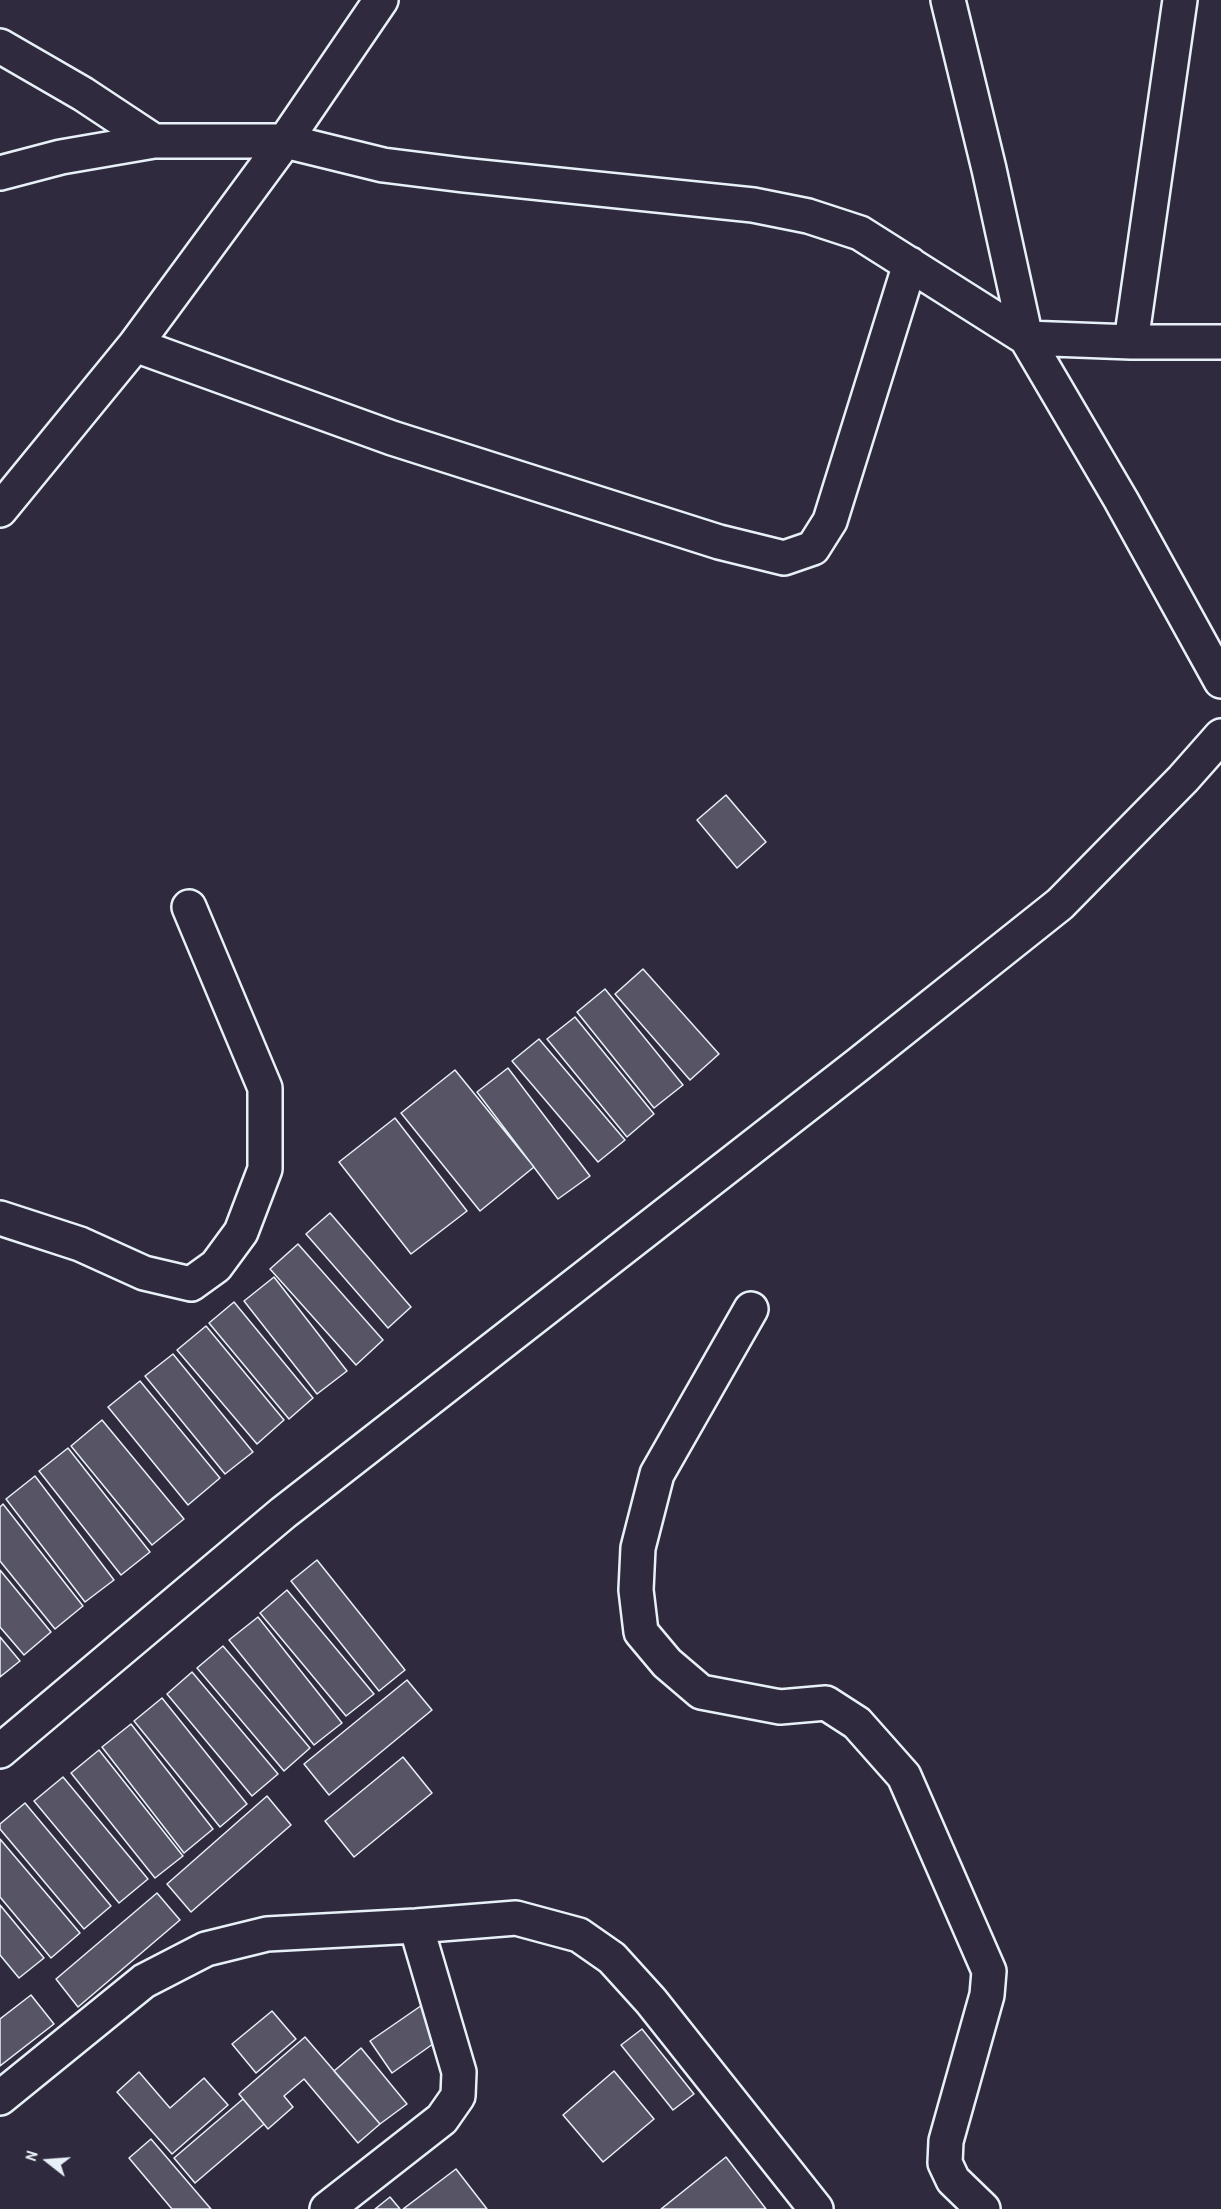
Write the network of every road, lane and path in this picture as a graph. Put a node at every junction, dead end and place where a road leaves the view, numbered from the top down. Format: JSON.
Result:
{"nodes":[{"id":1,"x":381,"y":0,"type":"edge"},
{"id":2,"x":948,"y":0,"type":"edge"},
{"id":3,"x":1180,"y":0,"type":"edge"},
{"id":4,"x":0,"y":46,"type":"edge"},
{"id":5,"x":154,"y":141,"type":"junction"},
{"id":6,"x":285,"y":141,"type":"junction"},
{"id":7,"x":0,"y":173,"type":"edge"},
{"id":8,"x":910,"y":264,"type":"junction"},
{"id":9,"x":1026,"y":338,"type":"junction"},
{"id":10,"x":1131,"y":342,"type":"junction"},
{"id":11,"x":1221,"y":342,"type":"edge"},
{"id":12,"x":135,"y":345,"type":"junction"},
{"id":13,"x":0,"y":510,"type":"edge"},
{"id":14,"x":1221,"y":681,"type":"edge"},
{"id":15,"x":1221,"y":736,"type":"edge"},
{"id":16,"x":189,"y":907,"type":"dead end"},
{"id":17,"x":0,"y":1218,"type":"edge"},
{"id":18,"x":751,"y":1309,"type":"dead end"},
{"id":19,"x":0,"y":1750,"type":"edge"},
{"id":20,"x":416,"y":1926,"type":"junction"},
{"id":21,"x":0,"y":2098,"type":"edge"},
{"id":22,"x":327,"y":2209,"type":"edge"},
{"id":23,"x":816,"y":2209,"type":"edge"},
{"id":24,"x":983,"y":2209,"type":"edge"}],
"edges":[{"from":1,"to":6,"type":"street"},
{"from":2,"to":9,"type":"street"},
{"from":3,"to":10,"type":"street"},
{"from":4,"to":5,"type":"street"},
{"from":5,"to":6,"type":"street"},
{"from":5,"to":7,"type":"street"},
{"from":6,"to":8,"type":"street"},
{"from":6,"to":12,"type":"street"},
{"from":8,"to":9,"type":"street"},
{"from":8,"to":12,"type":"street"},
{"from":9,"to":10,"type":"street"},
{"from":9,"to":14,"type":"street"},
{"from":10,"to":11,"type":"street"},
{"from":12,"to":13,"type":"street"},
{"from":15,"to":19,"type":"street"},
{"from":16,"to":17,"type":"street"},
{"from":18,"to":24,"type":"street"},
{"from":20,"to":21,"type":"street"},
{"from":20,"to":22,"type":"street"},
{"from":20,"to":23,"type":"street"}]}
